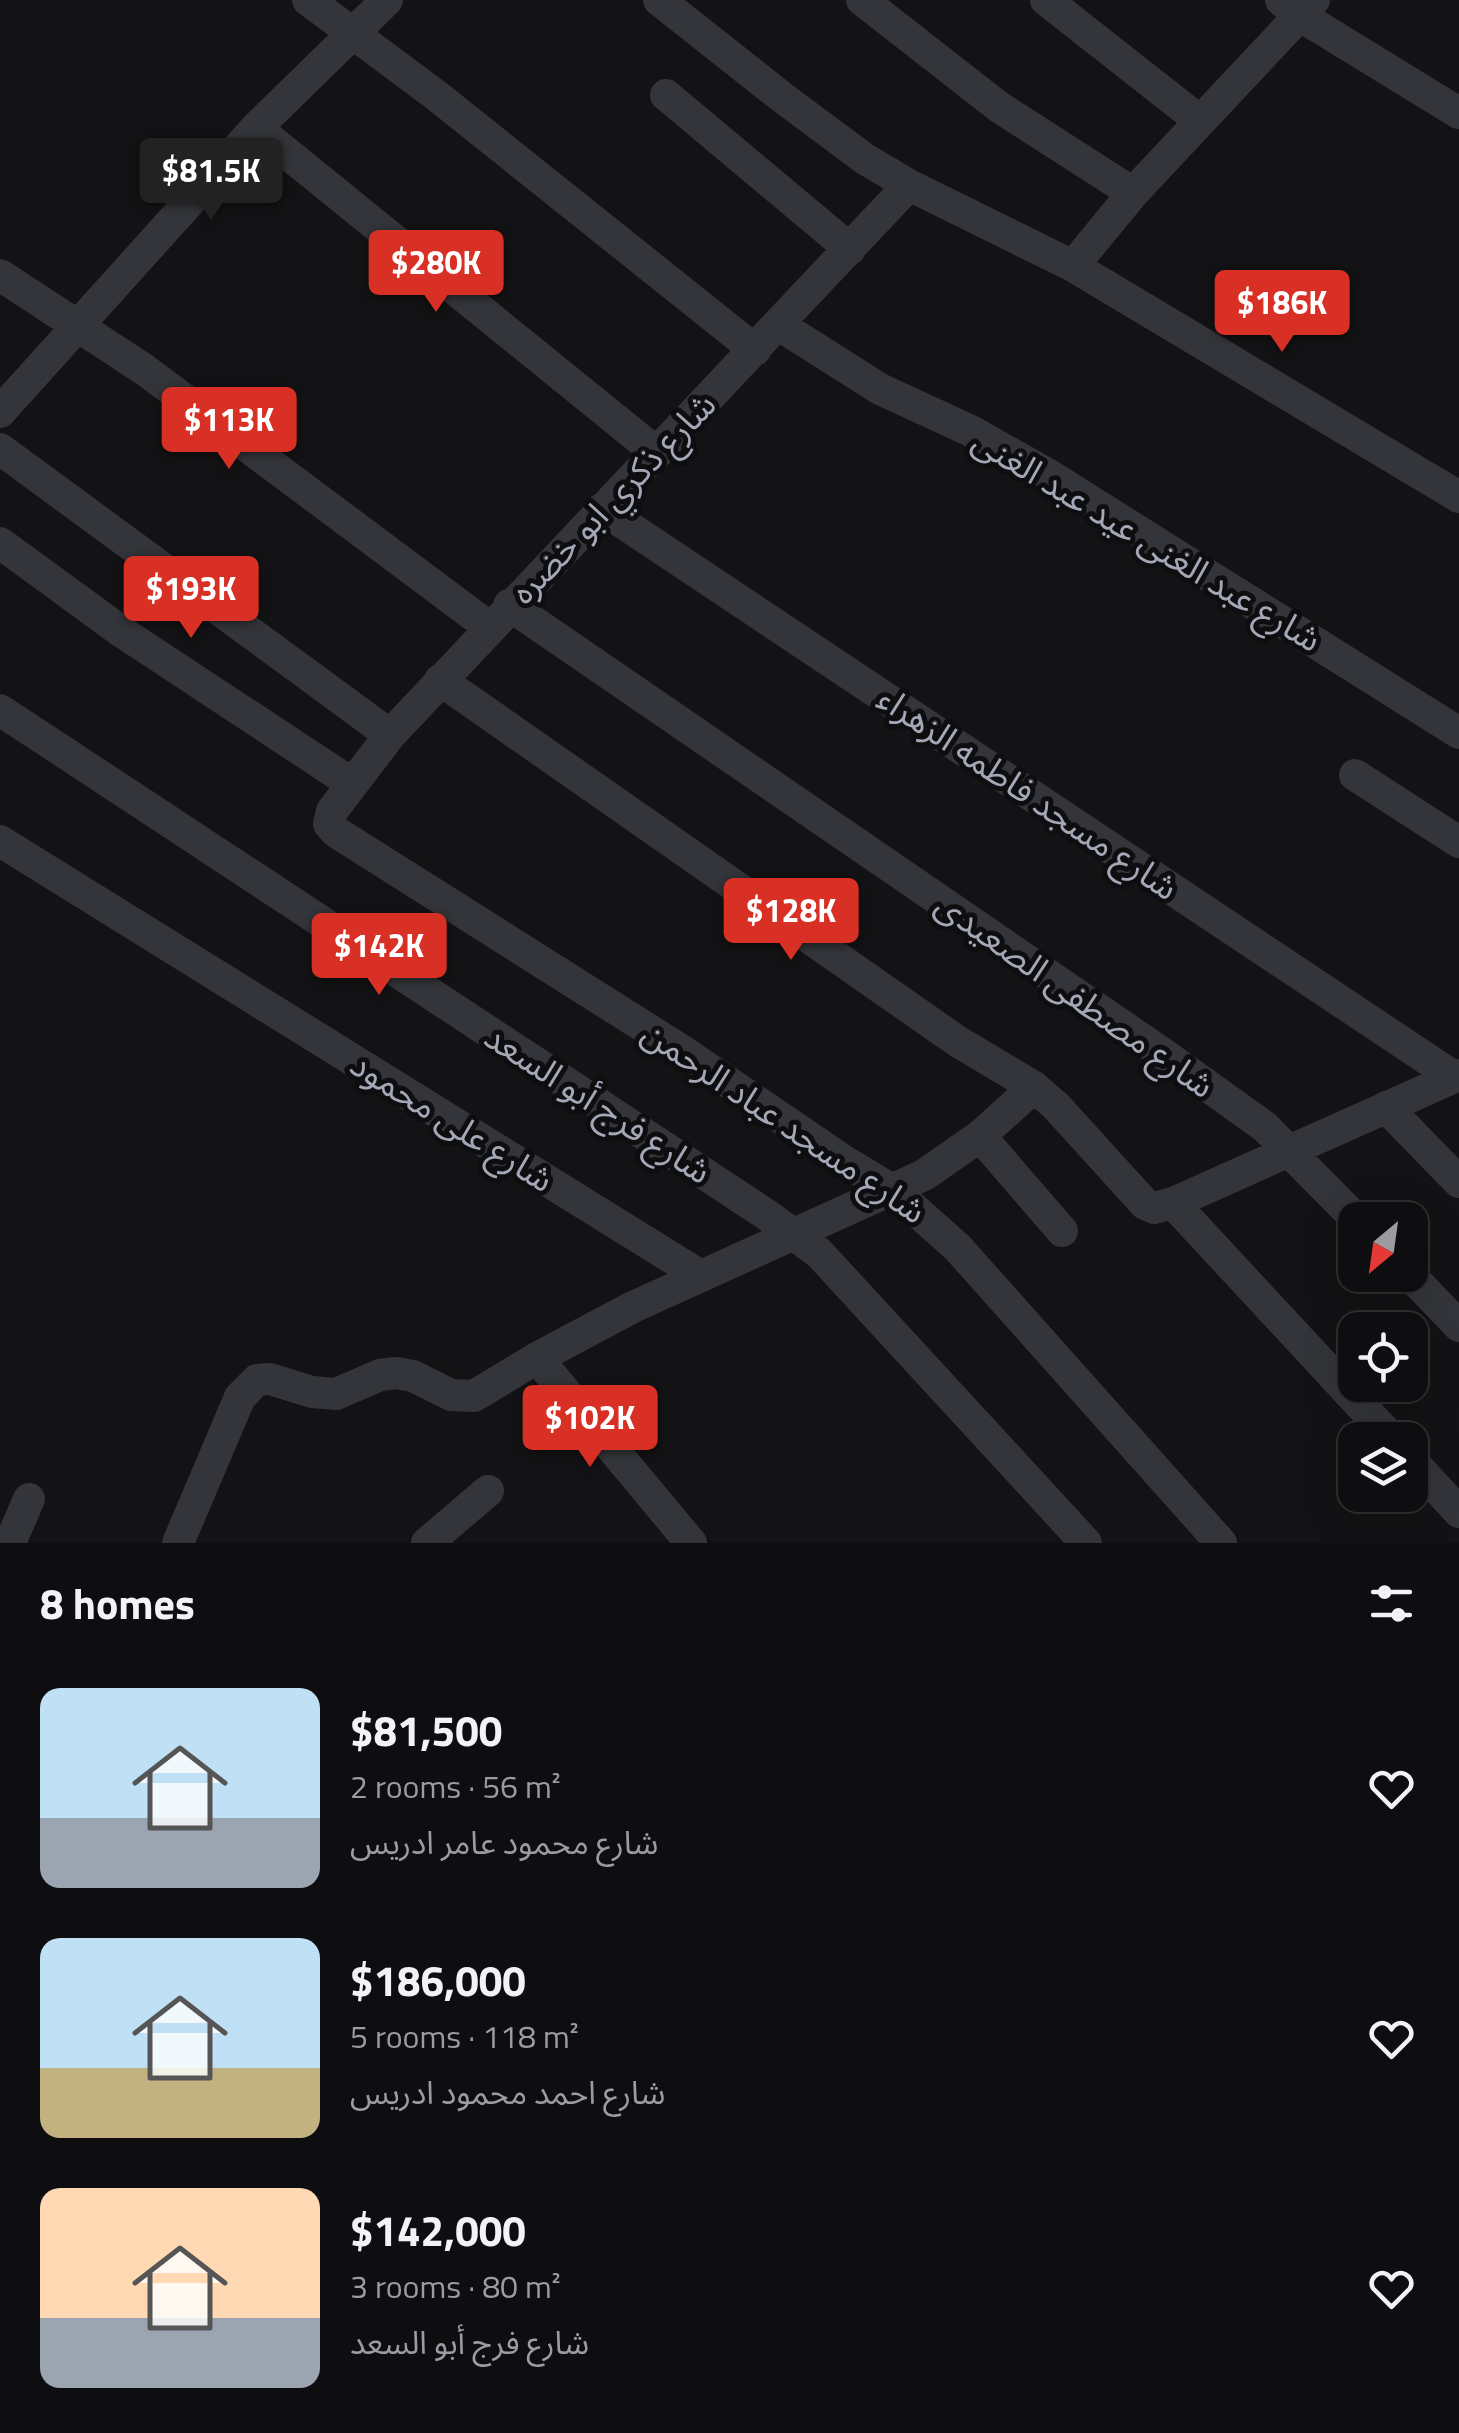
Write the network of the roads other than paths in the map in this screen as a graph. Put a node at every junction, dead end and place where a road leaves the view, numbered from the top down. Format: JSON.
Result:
{"nodes":[{"id":1,"x":308,"y":0,"type":"edge"},
{"id":2,"x":387,"y":0,"type":"edge"},
{"id":3,"x":659,"y":0,"type":"edge"},
{"id":4,"x":862,"y":0,"type":"edge"},
{"id":5,"x":1046,"y":0,"type":"edge"},
{"id":6,"x":1298,"y":5,"type":"edge"},
{"id":7,"x":353,"y":33,"type":"junction"},
{"id":8,"x":666,"y":94,"type":"dead end"},
{"id":9,"x":1459,"y":113,"type":"edge"},
{"id":10,"x":1200,"y":121,"type":"junction"},
{"id":11,"x":256,"y":128,"type":"junction"},
{"id":12,"x":909,"y":185,"type":"junction"},
{"id":13,"x":1133,"y":194,"type":"junction"},
{"id":14,"x":850,"y":249,"type":"junction"},
{"id":15,"x":1073,"y":266,"type":"junction"},
{"id":16,"x":0,"y":275,"type":"edge"},
{"id":17,"x":779,"y":325,"type":"junction"},
{"id":18,"x":76,"y":326,"type":"junction"},
{"id":19,"x":755,"y":350,"type":"junction"},
{"id":20,"x":0,"y":412,"type":"edge"},
{"id":21,"x":0,"y":449,"type":"edge"},
{"id":22,"x":656,"y":453,"type":"junction"},
{"id":23,"x":1459,"y":498,"type":"edge"},
{"id":24,"x":602,"y":509,"type":"junction"},
{"id":25,"x":0,"y":543,"type":"edge"},
{"id":26,"x":499,"y":616,"type":"junction"},
{"id":27,"x":440,"y":680,"type":"junction"},
{"id":28,"x":0,"y":710,"type":"edge"},
{"id":29,"x":1459,"y":733,"type":"edge"},
{"id":30,"x":390,"y":736,"type":"junction"},
{"id":31,"x":1355,"y":775,"type":"dead end"},
{"id":32,"x":351,"y":783,"type":"junction"},
{"id":33,"x":329,"y":819,"type":"joint"},
{"id":34,"x":0,"y":841,"type":"edge"},
{"id":35,"x":1459,"y":842,"type":"edge"},
{"id":36,"x":1456,"y":1076,"type":"edge"},
{"id":37,"x":1034,"y":1087,"type":"junction"},
{"id":38,"x":1386,"y":1107,"type":"junction"},
{"id":39,"x":980,"y":1136,"type":"junction"},
{"id":40,"x":1290,"y":1151,"type":"junction"},
{"id":41,"x":1459,"y":1182,"type":"edge"},
{"id":42,"x":894,"y":1191,"type":"junction"},
{"id":43,"x":1340,"y":1202,"type":"edge"},
{"id":44,"x":1163,"y":1205,"type":"junction"},
{"id":45,"x":1062,"y":1231,"type":"dead end"},
{"id":46,"x":794,"y":1234,"type":"junction"},
{"id":47,"x":700,"y":1276,"type":"junction"},
{"id":48,"x":1426,"y":1292,"type":"edge"},
{"id":49,"x":1459,"y":1326,"type":"edge"},
{"id":50,"x":537,"y":1358,"type":"junction"},
{"id":51,"x":1375,"y":1422,"type":"edge"},
{"id":52,"x":1428,"y":1478,"type":"edge"},
{"id":53,"x":488,"y":1491,"type":"dead end"},
{"id":54,"x":29,"y":1498,"type":"dead end"},
{"id":55,"x":1459,"y":1512,"type":"edge"},
{"id":56,"x":10,"y":1543,"type":"edge"},
{"id":57,"x":178,"y":1543,"type":"edge"},
{"id":58,"x":427,"y":1543,"type":"edge"},
{"id":59,"x":691,"y":1543,"type":"edge"},
{"id":60,"x":1086,"y":1543,"type":"edge"},
{"id":61,"x":1221,"y":1543,"type":"edge"}],
"edges":[{"from":1,"to":7,"type":"street"},
{"from":2,"to":7,"type":"street"},
{"from":3,"to":12,"type":"street"},
{"from":4,"to":13,"type":"street"},
{"from":5,"to":10,"type":"street"},
{"from":6,"to":9,"type":"street"},
{"from":6,"to":10,"type":"street"},
{"from":7,"to":11,"type":"street"},
{"from":7,"to":19,"type":"street"},
{"from":8,"to":14,"type":"street"},
{"from":10,"to":13,"type":"street"},
{"from":11,"to":18,"type":"street"},
{"from":11,"to":22,"type":"street"},
{"from":12,"to":14,"type":"street","name":"شارع ذكري ابو خضره"},
{"from":12,"to":15,"type":"street"},
{"from":13,"to":15,"type":"street"},
{"from":14,"to":17,"type":"street","name":"شارع ذكري ابو خضره"},
{"from":15,"to":23,"type":"street"},
{"from":16,"to":18,"type":"street","name":"شارع مصطفى الصعيدى"},
{"from":17,"to":19,"type":"street","name":"شارع ذكري ابو خضره"},
{"from":17,"to":29,"type":"street","name":"شارع عبد الغنى عيد عبد الغنى"},
{"from":18,"to":20,"type":"street"},
{"from":18,"to":26,"type":"street","name":"شارع مصطفى الصعيدى"},
{"from":19,"to":22,"type":"street","name":"شارع ذكري ابو خضره"},
{"from":21,"to":30,"type":"street"},
{"from":22,"to":24,"type":"street","name":"شارع ذكري ابو خضره"},
{"from":24,"to":26,"type":"street","name":"شارع ذكري ابو خضره"},
{"from":24,"to":36,"type":"street","name":"شارع مسجد فاطمه الزهراء"},
{"from":25,"to":32,"type":"street"},
{"from":26,"to":27,"type":"street","name":"شارع ذكري ابو خضره"},
{"from":26,"to":40,"type":"street","name":"شارع مصطفى الصعيدى"},
{"from":27,"to":30,"type":"street","name":"شارع ذكري ابو خضره"},
{"from":27,"to":37,"type":"street"},
{"from":28,"to":46,"type":"street","name":"شارع فرج أبو السعد"},
{"from":30,"to":32,"type":"street","name":"شارع ذكري ابو خضره"},
{"from":31,"to":35,"type":"street"},
{"from":32,"to":33,"type":"street","name":"شارع ذكري ابو خضره"},
{"from":33,"to":42,"type":"street","name":"شارع مسجد عباد الرحمن"},
{"from":34,"to":47,"type":"street","name":"شارع على محمود"},
{"from":36,"to":38,"type":"street"},
{"from":37,"to":39,"type":"street"},
{"from":37,"to":44,"type":"street"},
{"from":38,"to":40,"type":"street"},
{"from":38,"to":41,"type":"street"},
{"from":39,"to":42,"type":"street"},
{"from":39,"to":45,"type":"street"},
{"from":40,"to":43,"type":"street","name":"شارع مصطفى الصعيدى"},
{"from":40,"to":44,"type":"street"},
{"from":42,"to":46,"type":"street"},
{"from":42,"to":61,"type":"street","name":"شارع مسجد عباد الرحمن"},
{"from":44,"to":51,"type":"street"},
{"from":46,"to":47,"type":"street"},
{"from":46,"to":60,"type":"street","name":"شارع فرج أبو السعد"},
{"from":47,"to":50,"type":"street"},
{"from":48,"to":49,"type":"street"},
{"from":50,"to":57,"type":"street"},
{"from":50,"to":59,"type":"street"},
{"from":52,"to":55,"type":"street"},
{"from":53,"to":58,"type":"street"},
{"from":54,"to":56,"type":"street"}]}
